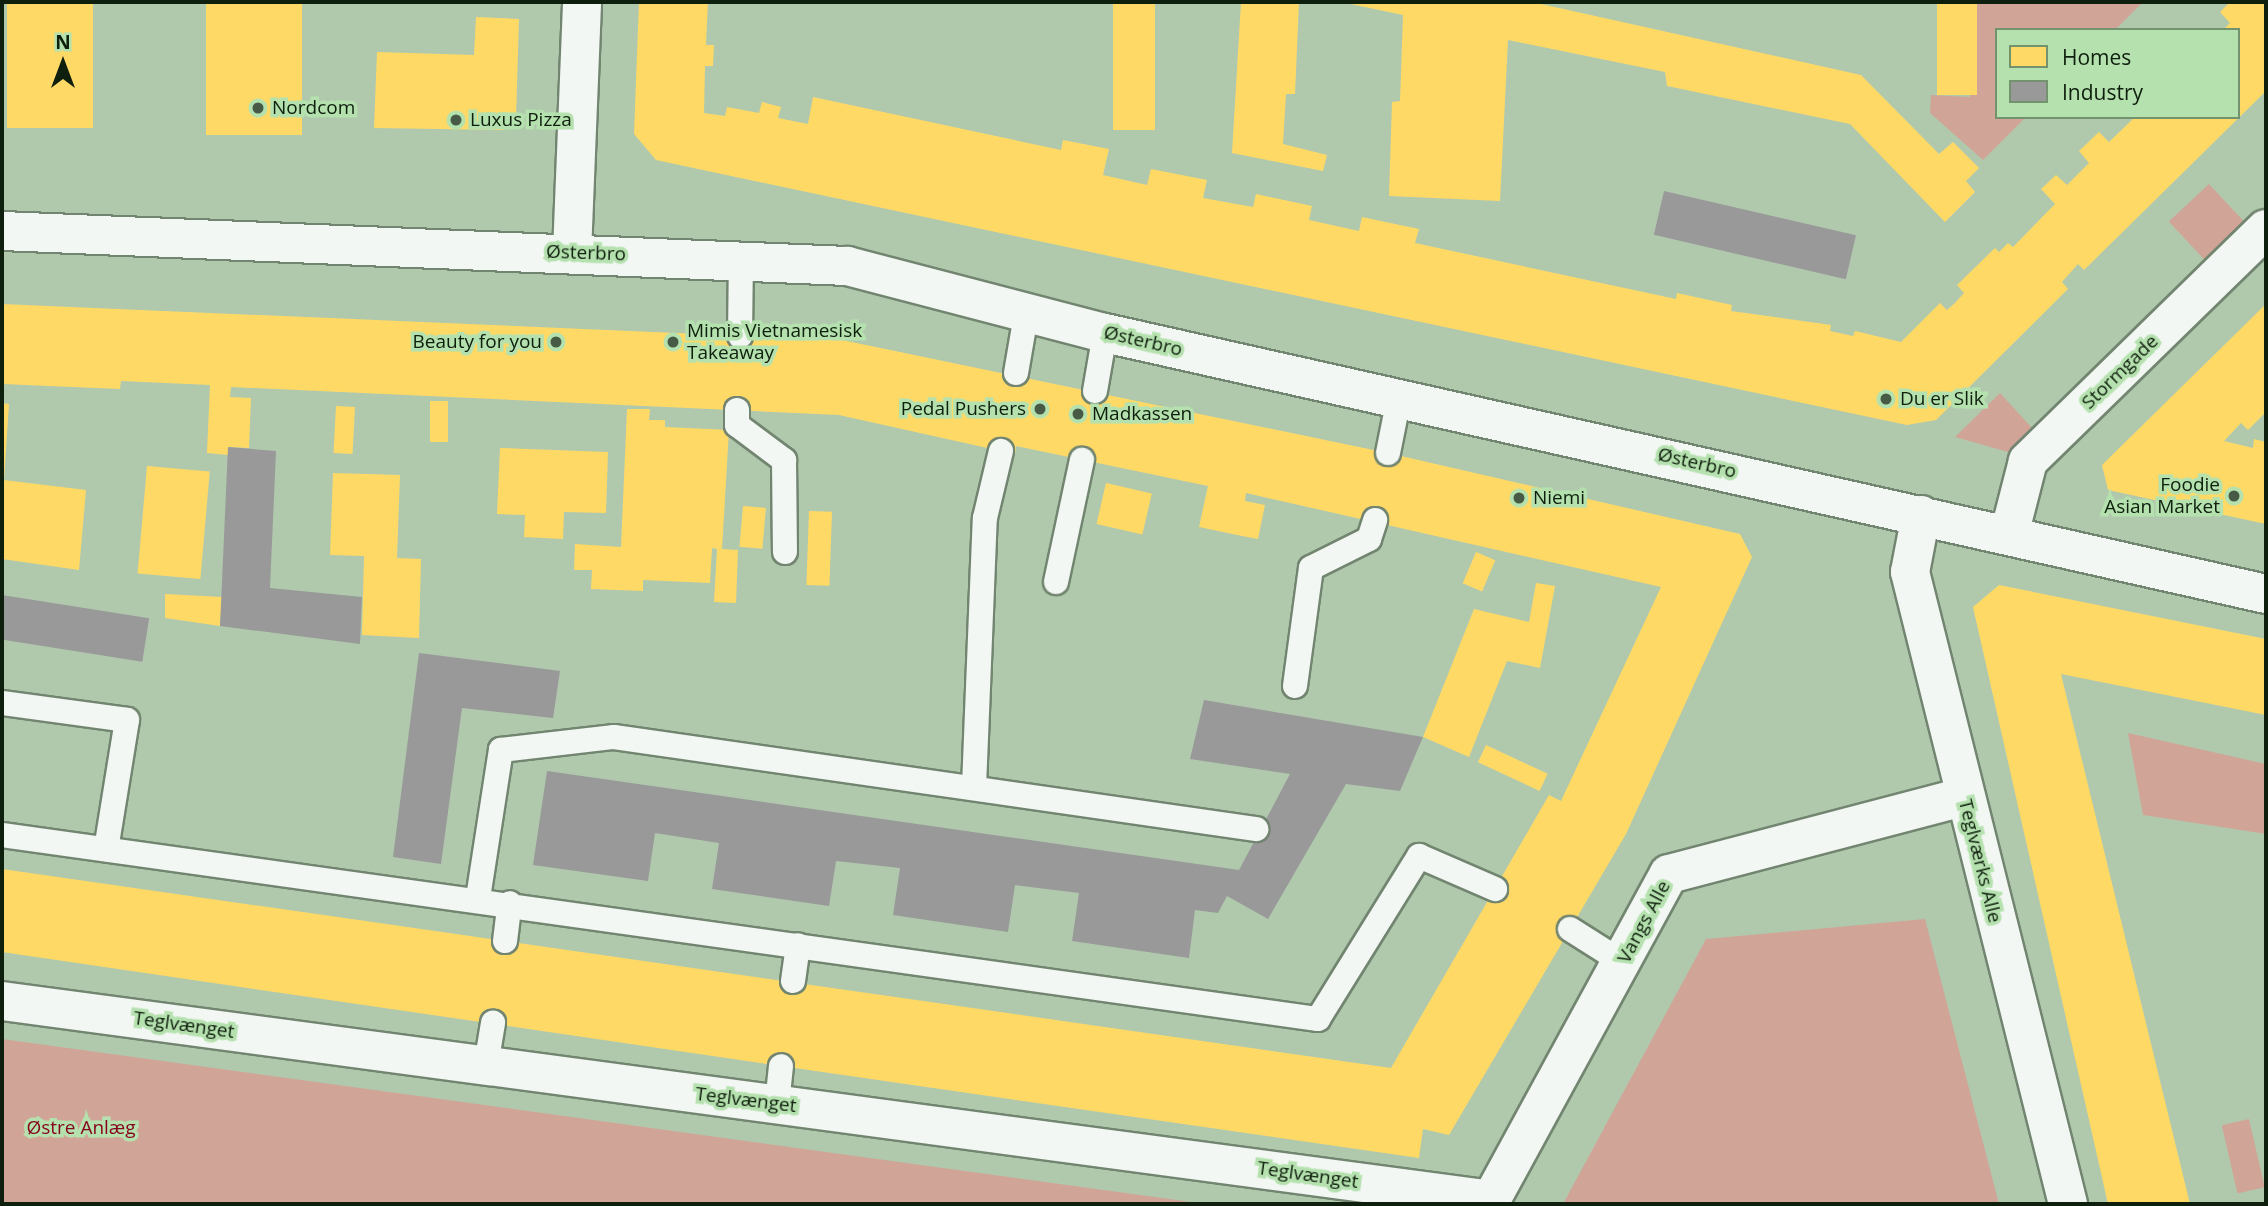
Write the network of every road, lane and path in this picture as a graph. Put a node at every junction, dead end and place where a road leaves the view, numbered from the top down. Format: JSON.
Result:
{"nodes":[{"id":1,"x":582,"y":2,"type":"edge"},
{"id":2,"x":2266,"y":229,"type":"edge"},
{"id":3,"x":2,"y":231,"type":"edge"},
{"id":4,"x":572,"y":253,"type":"junction"},
{"id":5,"x":741,"y":258,"type":"junction"},
{"id":6,"x":1026,"y":315,"type":"junction"},
{"id":7,"x":1105,"y":333,"type":"junction"},
{"id":8,"x":740,"y":336,"type":"dead end"},
{"id":9,"x":1016,"y":373,"type":"dead end"},
{"id":10,"x":1095,"y":391,"type":"dead end"},
{"id":11,"x":1399,"y":398,"type":"junction"},
{"id":12,"x":737,"y":410,"type":"dead end"},
{"id":13,"x":1001,"y":451,"type":"dead end"},
{"id":14,"x":1388,"y":453,"type":"dead end"},
{"id":15,"x":1083,"y":460,"type":"dead end"},
{"id":16,"x":1921,"y":515,"type":"junction"},
{"id":17,"x":1375,"y":520,"type":"dead end"},
{"id":18,"x":2009,"y":535,"type":"junction"},
{"id":19,"x":785,"y":552,"type":"dead end"},
{"id":20,"x":1056,"y":582,"type":"dead end"},
{"id":21,"x":2266,"y":594,"type":"edge"},
{"id":22,"x":1295,"y":686,"type":"dead end"},
{"id":23,"x":2,"y":703,"type":"edge"},
{"id":24,"x":974,"y":787,"type":"junction"},
{"id":25,"x":1964,"y":797,"type":"junction"},
{"id":26,"x":1256,"y":829,"type":"dead end"},
{"id":27,"x":2,"y":835,"type":"edge"},
{"id":28,"x":106,"y":849,"type":"junction"},
{"id":29,"x":1495,"y":889,"type":"dead end"},
{"id":30,"x":478,"y":898,"type":"junction"},
{"id":31,"x":510,"y":903,"type":"junction"},
{"id":32,"x":1570,"y":929,"type":"dead end"},
{"id":33,"x":505,"y":941,"type":"dead end"},
{"id":34,"x":798,"y":945,"type":"junction"},
{"id":35,"x":1630,"y":948,"type":"junction"},
{"id":36,"x":793,"y":981,"type":"dead end"},
{"id":37,"x":2,"y":1000,"type":"edge"},
{"id":38,"x":493,"y":1023,"type":"dead end"},
{"id":39,"x":486,"y":1065,"type":"junction"},
{"id":40,"x":781,"y":1066,"type":"dead end"},
{"id":41,"x":777,"y":1104,"type":"junction"},
{"id":42,"x":1491,"y":1200,"type":"joint"},
{"id":43,"x":2068,"y":1204,"type":"edge"}],
"edges":[{"from":1,"to":4,"type":"street"},
{"from":2,"to":18,"type":"street","name":"Stormgade"},
{"from":3,"to":4,"type":"street","name":"Østerbro"},
{"from":4,"to":5,"type":"street","name":"Østerbro"},
{"from":5,"to":6,"type":"street","name":"Østerbro"},
{"from":5,"to":8,"type":"lane"},
{"from":6,"to":7,"type":"street","name":"Østerbro"},
{"from":6,"to":9,"type":"lane"},
{"from":7,"to":10,"type":"lane"},
{"from":7,"to":11,"type":"street","name":"Østerbro"},
{"from":11,"to":14,"type":"lane"},
{"from":11,"to":16,"type":"street","name":"Østerbro"},
{"from":12,"to":19,"type":"lane"},
{"from":13,"to":24,"type":"lane"},
{"from":15,"to":20,"type":"lane"},
{"from":16,"to":18,"type":"street","name":"Østerbro"},
{"from":16,"to":25,"type":"street","name":"Teglværks Alle"},
{"from":17,"to":22,"type":"lane"},
{"from":18,"to":21,"type":"street","name":"Østerbro"},
{"from":23,"to":28,"type":"lane"},
{"from":24,"to":26,"type":"lane"},
{"from":24,"to":30,"type":"lane"},
{"from":25,"to":35,"type":"street","name":"Vangs Alle"},
{"from":25,"to":43,"type":"street","name":"Teglværks Alle"},
{"from":27,"to":28,"type":"lane"},
{"from":28,"to":30,"type":"lane"},
{"from":29,"to":34,"type":"lane"},
{"from":30,"to":31,"type":"lane"},
{"from":31,"to":33,"type":"lane"},
{"from":31,"to":34,"type":"lane"},
{"from":32,"to":35,"type":"lane"},
{"from":34,"to":36,"type":"lane"},
{"from":35,"to":42,"type":"street","name":"Vangs Alle"},
{"from":37,"to":39,"type":"street","name":"Teglvænget"},
{"from":38,"to":39,"type":"lane"},
{"from":39,"to":41,"type":"street","name":"Teglvænget"},
{"from":40,"to":41,"type":"lane"},
{"from":41,"to":42,"type":"street","name":"Teglvænget"}]}
